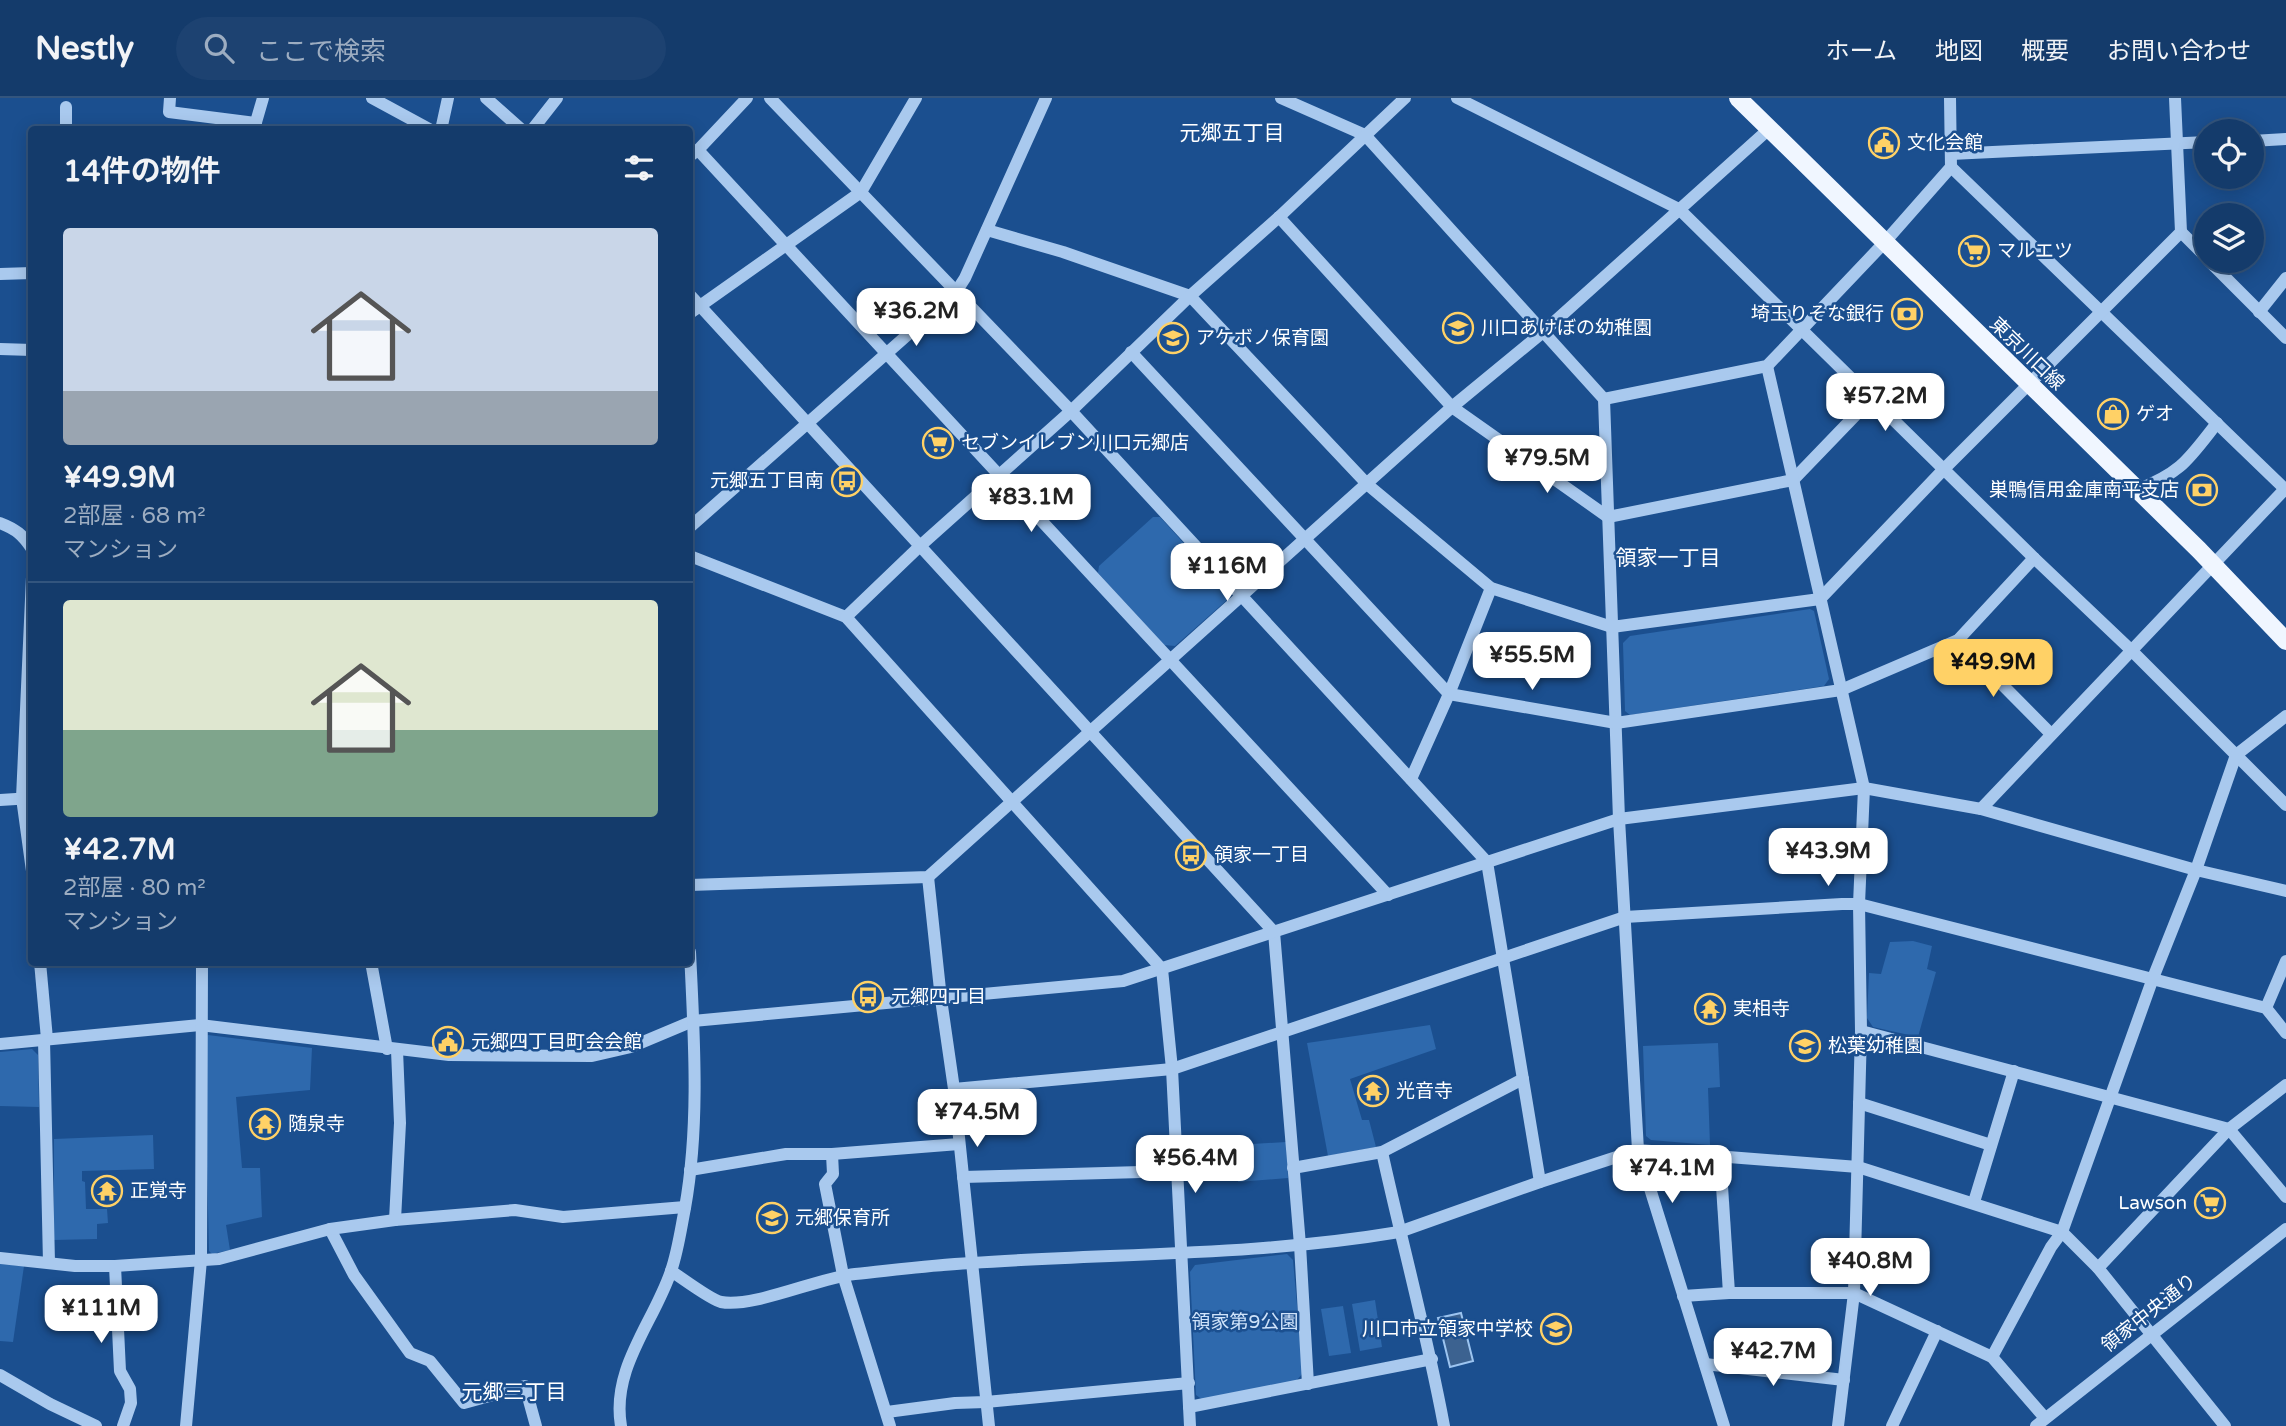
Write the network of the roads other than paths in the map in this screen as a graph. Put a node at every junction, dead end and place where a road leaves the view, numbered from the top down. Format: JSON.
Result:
{"nodes":[{"id":1,"x":170,"y":98,"type":"edge"},
{"id":2,"x":263,"y":98,"type":"edge"},
{"id":3,"x":372,"y":98,"type":"edge"},
{"id":4,"x":448,"y":98,"type":"edge"},
{"id":5,"x":486,"y":98,"type":"edge"},
{"id":6,"x":557,"y":98,"type":"edge"},
{"id":7,"x":747,"y":98,"type":"edge"},
{"id":8,"x":770,"y":98,"type":"edge"},
{"id":9,"x":916,"y":98,"type":"edge"},
{"id":10,"x":1046,"y":98,"type":"edge"},
{"id":11,"x":1281,"y":98,"type":"edge"},
{"id":12,"x":1405,"y":98,"type":"edge"},
{"id":13,"x":1457,"y":98,"type":"edge"},
{"id":14,"x":1738,"y":98,"type":"edge"},
{"id":15,"x":1950,"y":98,"type":"edge"},
{"id":16,"x":2175,"y":98,"type":"edge"},
{"id":17,"x":66,"y":107,"type":"dead end"},
{"id":18,"x":66,"y":126,"type":"edge"},
{"id":19,"x":255,"y":126,"type":"edge"},
{"id":20,"x":424,"y":126,"type":"edge"},
{"id":21,"x":442,"y":126,"type":"edge"},
{"id":22,"x":518,"y":126,"type":"edge"},
{"id":23,"x":535,"y":126,"type":"edge"},
{"id":24,"x":1769,"y":129,"type":"junction"},
{"id":25,"x":1365,"y":135,"type":"junction"},
{"id":26,"x":2286,"y":139,"type":"edge"},
{"id":27,"x":2264,"y":140,"type":"edge"},
{"id":28,"x":2194,"y":143,"type":"edge"},
{"id":29,"x":2177,"y":144,"type":"junction"},
{"id":30,"x":694,"y":153,"type":"edge"},
{"id":31,"x":1951,"y":160,"type":"junction"},
{"id":32,"x":861,"y":192,"type":"junction"},
{"id":33,"x":1679,"y":209,"type":"junction"},
{"id":34,"x":1279,"y":217,"type":"junction"},
{"id":35,"x":987,"y":230,"type":"junction"},
{"id":36,"x":2181,"y":232,"type":"junction"},
{"id":37,"x":1884,"y":243,"type":"junction"},
{"id":38,"x":786,"y":244,"type":"junction"},
{"id":39,"x":2194,"y":245,"type":"edge"},
{"id":40,"x":28,"y":273,"type":"edge"},
{"id":41,"x":2221,"y":273,"type":"edge"},
{"id":42,"x":0,"y":274,"type":"edge"},
{"id":43,"x":2286,"y":278,"type":"edge"},
{"id":44,"x":956,"y":292,"type":"junction"},
{"id":45,"x":1190,"y":296,"type":"junction"},
{"id":46,"x":694,"y":309,"type":"edge"},
{"id":47,"x":2101,"y":310,"type":"junction"},
{"id":48,"x":2259,"y":312,"type":"junction"},
{"id":49,"x":1803,"y":329,"type":"junction"},
{"id":50,"x":1543,"y":332,"type":"junction"},
{"id":51,"x":2286,"y":338,"type":"edge"},
{"id":52,"x":0,"y":349,"type":"edge"},
{"id":53,"x":28,"y":349,"type":"edge"},
{"id":54,"x":887,"y":352,"type":"junction"},
{"id":55,"x":1131,"y":352,"type":"junction"},
{"id":56,"x":1767,"y":366,"type":"junction"},
{"id":57,"x":2029,"y":384,"type":"junction"},
{"id":58,"x":1872,"y":398,"type":"junction"},
{"id":59,"x":1604,"y":400,"type":"junction"},
{"id":60,"x":1452,"y":407,"type":"junction"},
{"id":61,"x":1071,"y":411,"type":"junction"},
{"id":62,"x":807,"y":422,"type":"junction"},
{"id":63,"x":2217,"y":422,"type":"junction"},
{"id":64,"x":1944,"y":469,"type":"junction"},
{"id":65,"x":1000,"y":475,"type":"junction"},
{"id":66,"x":1793,"y":480,"type":"junction"},
{"id":67,"x":1368,"y":485,"type":"junction"},
{"id":68,"x":2286,"y":489,"type":"edge"},
{"id":69,"x":2137,"y":490,"type":"junction"},
{"id":70,"x":1608,"y":517,"type":"junction"},
{"id":71,"x":0,"y":523,"type":"edge"},
{"id":72,"x":693,"y":524,"type":"edge"},
{"id":73,"x":27,"y":535,"type":"edge"},
{"id":74,"x":1306,"y":539,"type":"junction"},
{"id":75,"x":920,"y":546,"type":"junction"},
{"id":76,"x":693,"y":557,"type":"edge"},
{"id":77,"x":2035,"y":558,"type":"junction"},
{"id":78,"x":2213,"y":564,"type":"junction"},
{"id":79,"x":1491,"y":588,"type":"junction"},
{"id":80,"x":1241,"y":595,"type":"junction"},
{"id":81,"x":1821,"y":599,"type":"junction"},
{"id":82,"x":846,"y":617,"type":"junction"},
{"id":83,"x":1612,"y":627,"type":"junction"},
{"id":84,"x":1958,"y":640,"type":"junction"},
{"id":85,"x":2286,"y":641,"type":"edge"},
{"id":86,"x":2131,"y":649,"type":"junction"},
{"id":87,"x":1170,"y":659,"type":"junction"},
{"id":88,"x":1841,"y":690,"type":"junction"},
{"id":89,"x":1449,"y":694,"type":"junction"},
{"id":90,"x":2286,"y":716,"type":"edge"},
{"id":91,"x":1616,"y":723,"type":"junction"},
{"id":92,"x":1091,"y":731,"type":"junction"},
{"id":93,"x":2051,"y":734,"type":"junction"},
{"id":94,"x":28,"y":754,"type":"edge"},
{"id":95,"x":2236,"y":755,"type":"junction"},
{"id":96,"x":1410,"y":779,"type":"junction"},
{"id":97,"x":1864,"y":788,"type":"junction"},
{"id":98,"x":27,"y":798,"type":"edge"},
{"id":99,"x":0,"y":800,"type":"edge"},
{"id":100,"x":1011,"y":802,"type":"junction"},
{"id":101,"x":2286,"y":805,"type":"edge"},
{"id":102,"x":1981,"y":809,"type":"junction"},
{"id":103,"x":1619,"y":819,"type":"junction"},
{"id":104,"x":1488,"y":862,"type":"junction"},
{"id":105,"x":2196,"y":870,"type":"junction"},
{"id":106,"x":928,"y":877,"type":"junction"},
{"id":107,"x":693,"y":885,"type":"edge"},
{"id":108,"x":2286,"y":891,"type":"edge"},
{"id":109,"x":1388,"y":895,"type":"junction"},
{"id":110,"x":1859,"y":904,"type":"junction"},
{"id":111,"x":1625,"y":917,"type":"junction"},
{"id":112,"x":1274,"y":932,"type":"junction"},
{"id":113,"x":1503,"y":959,"type":"junction"},
{"id":114,"x":2286,"y":961,"type":"edge"},
{"id":115,"x":40,"y":966,"type":"edge"},
{"id":116,"x":202,"y":966,"type":"edge"},
{"id":117,"x":372,"y":966,"type":"edge"},
{"id":118,"x":691,"y":966,"type":"edge"},
{"id":119,"x":1162,"y":969,"type":"junction"},
{"id":120,"x":2152,"y":978,"type":"junction"},
{"id":121,"x":941,"y":999,"type":"junction"},
{"id":122,"x":2266,"y":1008,"type":"junction"},
{"id":123,"x":693,"y":1021,"type":"junction"},
{"id":124,"x":200,"y":1025,"type":"junction"},
{"id":125,"x":1861,"y":1031,"type":"junction"},
{"id":126,"x":1282,"y":1032,"type":"junction"},
{"id":127,"x":2286,"y":1033,"type":"edge"},
{"id":128,"x":46,"y":1039,"type":"junction"},
{"id":129,"x":0,"y":1044,"type":"edge"},
{"id":130,"x":392,"y":1049,"type":"junction"},
{"id":131,"x":1172,"y":1069,"type":"junction"},
{"id":132,"x":2014,"y":1071,"type":"junction"},
{"id":133,"x":1522,"y":1079,"type":"junction"},
{"id":134,"x":2286,"y":1085,"type":"edge"},
{"id":135,"x":954,"y":1089,"type":"junction"},
{"id":136,"x":2111,"y":1097,"type":"junction"},
{"id":137,"x":1859,"y":1104,"type":"junction"},
{"id":138,"x":2229,"y":1129,"type":"junction"},
{"id":139,"x":959,"y":1144,"type":"junction"},
{"id":140,"x":1992,"y":1145,"type":"junction"},
{"id":141,"x":1638,"y":1150,"type":"junction"},
{"id":142,"x":1382,"y":1152,"type":"junction"},
{"id":143,"x":832,"y":1154,"type":"junction"},
{"id":144,"x":1720,"y":1156,"type":"junction"},
{"id":145,"x":1858,"y":1167,"type":"junction"},
{"id":146,"x":1293,"y":1168,"type":"junction"},
{"id":147,"x":690,"y":1170,"type":"junction"},
{"id":148,"x":1177,"y":1171,"type":"junction"},
{"id":149,"x":963,"y":1177,"type":"junction"},
{"id":150,"x":1540,"y":1181,"type":"junction"},
{"id":151,"x":2286,"y":1197,"type":"edge"},
{"id":152,"x":1974,"y":1202,"type":"junction"},
{"id":153,"x":685,"y":1207,"type":"junction"},
{"id":154,"x":395,"y":1220,"type":"junction"},
{"id":155,"x":330,"y":1229,"type":"junction"},
{"id":156,"x":2286,"y":1230,"type":"edge"},
{"id":157,"x":1399,"y":1232,"type":"junction"},
{"id":158,"x":2062,"y":1232,"type":"junction"},
{"id":159,"x":1300,"y":1245,"type":"junction"},
{"id":160,"x":1181,"y":1255,"type":"junction"},
{"id":161,"x":0,"y":1258,"type":"edge"},
{"id":162,"x":201,"y":1259,"type":"junction"},
{"id":163,"x":48,"y":1263,"type":"junction"},
{"id":164,"x":971,"y":1263,"type":"junction"},
{"id":165,"x":115,"y":1266,"type":"junction"},
{"id":166,"x":2098,"y":1268,"type":"junction"},
{"id":167,"x":671,"y":1271,"type":"junction"},
{"id":168,"x":843,"y":1275,"type":"junction"},
{"id":169,"x":1729,"y":1293,"type":"junction"},
{"id":170,"x":1854,"y":1293,"type":"junction"},
{"id":171,"x":1683,"y":1296,"type":"junction"},
{"id":172,"x":1937,"y":1331,"type":"junction"},
{"id":173,"x":2152,"y":1335,"type":"junction"},
{"id":174,"x":1992,"y":1357,"type":"junction"},
{"id":175,"x":1432,"y":1359,"type":"junction"},
{"id":176,"x":1705,"y":1364,"type":"junction"},
{"id":177,"x":0,"y":1375,"type":"edge"},
{"id":178,"x":1844,"y":1380,"type":"junction"},
{"id":179,"x":1189,"y":1383,"type":"junction"},
{"id":180,"x":1308,"y":1384,"type":"junction"},
{"id":181,"x":986,"y":1402,"type":"junction"},
{"id":182,"x":1189,"y":1407,"type":"junction"},
{"id":183,"x":887,"y":1412,"type":"junction"},
{"id":184,"x":2041,"y":1422,"type":"edge"},
{"id":185,"x":96,"y":1426,"type":"edge"},
{"id":186,"x":123,"y":1426,"type":"edge"},
{"id":187,"x":186,"y":1426,"type":"edge"},
{"id":188,"x":536,"y":1426,"type":"edge"},
{"id":189,"x":621,"y":1426,"type":"edge"},
{"id":190,"x":890,"y":1426,"type":"edge"},
{"id":191,"x":989,"y":1426,"type":"edge"},
{"id":192,"x":1190,"y":1426,"type":"edge"},
{"id":193,"x":1444,"y":1426,"type":"edge"},
{"id":194,"x":1724,"y":1426,"type":"edge"},
{"id":195,"x":1838,"y":1426,"type":"edge"},
{"id":196,"x":1892,"y":1426,"type":"edge"},
{"id":197,"x":2225,"y":1426,"type":"edge"}],
"edges":[{"from":1,"to":19,"type":"street"},
{"from":2,"to":19,"type":"street"},
{"from":3,"to":20,"type":"street"},
{"from":4,"to":21,"type":"street"},
{"from":5,"to":22,"type":"street"},
{"from":6,"to":23,"type":"street"},
{"from":7,"to":30,"type":"street"},
{"from":8,"to":32,"type":"street"},
{"from":9,"to":32,"type":"street"},
{"from":10,"to":35,"type":"street"},
{"from":11,"to":25,"type":"street"},
{"from":12,"to":25,"type":"street"},
{"from":13,"to":33,"type":"street"},
{"from":14,"to":24,"type":"main road","name":"東京川口線"},
{"from":15,"to":31,"type":"street"},
{"from":16,"to":29,"type":"street"},
{"from":17,"to":18,"type":"street"},
{"from":24,"to":33,"type":"street"},
{"from":24,"to":37,"type":"main road","name":"東京川口線"},
{"from":25,"to":34,"type":"street"},
{"from":25,"to":50,"type":"street"},
{"from":26,"to":27,"type":"street"},
{"from":28,"to":29,"type":"street"},
{"from":29,"to":31,"type":"street"},
{"from":29,"to":36,"type":"street"},
{"from":30,"to":38,"type":"street"},
{"from":31,"to":37,"type":"street"},
{"from":31,"to":47,"type":"street"},
{"from":32,"to":38,"type":"street"},
{"from":32,"to":44,"type":"street"},
{"from":33,"to":49,"type":"street"},
{"from":33,"to":50,"type":"street"},
{"from":34,"to":45,"type":"street"},
{"from":34,"to":60,"type":"street"},
{"from":35,"to":44,"type":"street"},
{"from":35,"to":45,"type":"street"},
{"from":36,"to":39,"type":"street"},
{"from":36,"to":47,"type":"street"},
{"from":37,"to":49,"type":"street"},
{"from":37,"to":57,"type":"main road","name":"東京川口線"},
{"from":38,"to":46,"type":"street"},
{"from":38,"to":54,"type":"street"},
{"from":40,"to":42,"type":"street"},
{"from":41,"to":48,"type":"street"},
{"from":43,"to":48,"type":"street"},
{"from":44,"to":54,"type":"street"},
{"from":44,"to":61,"type":"street"},
{"from":45,"to":55,"type":"street"},
{"from":45,"to":67,"type":"street"},
{"from":46,"to":62,"type":"street"},
{"from":47,"to":57,"type":"street"},
{"from":47,"to":63,"type":"street"},
{"from":48,"to":51,"type":"street"},
{"from":49,"to":56,"type":"street"},
{"from":49,"to":58,"type":"street"},
{"from":50,"to":59,"type":"street"},
{"from":50,"to":60,"type":"street"},
{"from":52,"to":53,"type":"street"},
{"from":54,"to":62,"type":"street"},
{"from":54,"to":65,"type":"street"},
{"from":55,"to":61,"type":"street"},
{"from":55,"to":74,"type":"street"},
{"from":56,"to":59,"type":"street"},
{"from":56,"to":66,"type":"street"},
{"from":57,"to":64,"type":"street"},
{"from":57,"to":69,"type":"main road","name":"東京川口線"},
{"from":58,"to":64,"type":"street"},
{"from":58,"to":66,"type":"street"},
{"from":59,"to":70,"type":"street"},
{"from":60,"to":67,"type":"street"},
{"from":60,"to":70,"type":"street"},
{"from":61,"to":65,"type":"street"},
{"from":61,"to":80,"type":"street"},
{"from":62,"to":72,"type":"street"},
{"from":62,"to":75,"type":"street"},
{"from":63,"to":68,"type":"street"},
{"from":63,"to":69,"type":"street"},
{"from":64,"to":77,"type":"street"},
{"from":64,"to":81,"type":"street"},
{"from":65,"to":75,"type":"street"},
{"from":65,"to":87,"type":"street"},
{"from":66,"to":70,"type":"street"},
{"from":66,"to":81,"type":"street"},
{"from":67,"to":74,"type":"street"},
{"from":67,"to":79,"type":"street"},
{"from":68,"to":78,"type":"street"},
{"from":69,"to":78,"type":"main road","name":"東京川口線"},
{"from":70,"to":83,"type":"street"},
{"from":71,"to":73,"type":"street"},
{"from":74,"to":80,"type":"street"},
{"from":74,"to":89,"type":"street"},
{"from":75,"to":82,"type":"street"},
{"from":75,"to":92,"type":"street"},
{"from":76,"to":82,"type":"street"},
{"from":77,"to":84,"type":"street"},
{"from":77,"to":86,"type":"street"},
{"from":78,"to":85,"type":"main road","name":"東京川口線"},
{"from":78,"to":86,"type":"street"},
{"from":79,"to":83,"type":"street"},
{"from":79,"to":89,"type":"street"},
{"from":80,"to":87,"type":"street"},
{"from":80,"to":96,"type":"street"},
{"from":81,"to":83,"type":"street"},
{"from":81,"to":88,"type":"street"},
{"from":82,"to":100,"type":"street"},
{"from":83,"to":91,"type":"street"},
{"from":84,"to":88,"type":"street"},
{"from":84,"to":93,"type":"street"},
{"from":86,"to":93,"type":"street"},
{"from":86,"to":95,"type":"street"},
{"from":87,"to":92,"type":"street"},
{"from":87,"to":109,"type":"street"},
{"from":88,"to":91,"type":"street"},
{"from":88,"to":97,"type":"street"},
{"from":89,"to":91,"type":"street"},
{"from":89,"to":96,"type":"street"},
{"from":90,"to":95,"type":"street"},
{"from":91,"to":103,"type":"street"},
{"from":92,"to":100,"type":"street"},
{"from":92,"to":112,"type":"street"},
{"from":93,"to":102,"type":"street"},
{"from":94,"to":98,"type":"street"},
{"from":95,"to":101,"type":"street"},
{"from":95,"to":105,"type":"street"},
{"from":96,"to":104,"type":"street"},
{"from":97,"to":102,"type":"street"},
{"from":97,"to":103,"type":"street"},
{"from":97,"to":110,"type":"street"},
{"from":98,"to":99,"type":"street"},
{"from":100,"to":106,"type":"street"},
{"from":100,"to":119,"type":"street"},
{"from":102,"to":105,"type":"street"},
{"from":103,"to":104,"type":"street"},
{"from":103,"to":111,"type":"street"},
{"from":104,"to":109,"type":"street"},
{"from":104,"to":113,"type":"street"},
{"from":105,"to":108,"type":"street"},
{"from":105,"to":120,"type":"street"},
{"from":106,"to":107,"type":"street"},
{"from":106,"to":121,"type":"street"},
{"from":109,"to":112,"type":"street"},
{"from":110,"to":111,"type":"street"},
{"from":110,"to":120,"type":"street"},
{"from":110,"to":125,"type":"street"},
{"from":111,"to":113,"type":"street"},
{"from":111,"to":141,"type":"street"},
{"from":112,"to":119,"type":"street"},
{"from":112,"to":126,"type":"street"},
{"from":113,"to":126,"type":"street"},
{"from":113,"to":133,"type":"street"},
{"from":114,"to":122,"type":"street"},
{"from":115,"to":128,"type":"street"},
{"from":116,"to":124,"type":"street"},
{"from":117,"to":130,"type":"street"},
{"from":118,"to":123,"type":"street"},
{"from":119,"to":121,"type":"street"},
{"from":119,"to":131,"type":"street"},
{"from":120,"to":122,"type":"street"},
{"from":120,"to":136,"type":"street"},
{"from":121,"to":123,"type":"street"},
{"from":121,"to":135,"type":"street"},
{"from":122,"to":127,"type":"street"},
{"from":123,"to":130,"type":"street"},
{"from":123,"to":147,"type":"street"},
{"from":124,"to":128,"type":"street"},
{"from":124,"to":130,"type":"street"},
{"from":124,"to":162,"type":"street"},
{"from":125,"to":132,"type":"street"},
{"from":125,"to":137,"type":"street"},
{"from":126,"to":131,"type":"street"},
{"from":126,"to":146,"type":"street"},
{"from":128,"to":129,"type":"street"},
{"from":128,"to":163,"type":"street"},
{"from":130,"to":154,"type":"street"},
{"from":131,"to":135,"type":"street"},
{"from":131,"to":148,"type":"street"},
{"from":132,"to":136,"type":"street"},
{"from":132,"to":140,"type":"street"},
{"from":133,"to":142,"type":"street"},
{"from":133,"to":150,"type":"street"},
{"from":134,"to":138,"type":"street"},
{"from":135,"to":139,"type":"street"},
{"from":136,"to":138,"type":"street"},
{"from":136,"to":158,"type":"street"},
{"from":137,"to":140,"type":"street"},
{"from":137,"to":145,"type":"street"},
{"from":138,"to":151,"type":"street"},
{"from":138,"to":166,"type":"street"},
{"from":139,"to":143,"type":"street"},
{"from":139,"to":149,"type":"street"},
{"from":140,"to":152,"type":"street"},
{"from":141,"to":144,"type":"street"},
{"from":141,"to":150,"type":"street"},
{"from":141,"to":171,"type":"street"},
{"from":142,"to":146,"type":"street"},
{"from":142,"to":157,"type":"street"},
{"from":143,"to":147,"type":"street"},
{"from":143,"to":168,"type":"street"},
{"from":144,"to":145,"type":"street"},
{"from":144,"to":169,"type":"street"},
{"from":145,"to":152,"type":"street"},
{"from":145,"to":170,"type":"street"},
{"from":146,"to":159,"type":"street"},
{"from":147,"to":153,"type":"street"},
{"from":148,"to":149,"type":"street"},
{"from":148,"to":160,"type":"street"},
{"from":149,"to":164,"type":"street"},
{"from":150,"to":157,"type":"street"},
{"from":152,"to":158,"type":"street"},
{"from":153,"to":154,"type":"street"},
{"from":153,"to":167,"type":"street"},
{"from":154,"to":155,"type":"street"},
{"from":155,"to":162,"type":"street"},
{"from":155,"to":188,"type":"street"},
{"from":156,"to":173,"type":"street","name":"領家中央通り"},
{"from":157,"to":159,"type":"street"},
{"from":157,"to":175,"type":"street"},
{"from":158,"to":166,"type":"street"},
{"from":158,"to":174,"type":"street"},
{"from":159,"to":160,"type":"street"},
{"from":159,"to":180,"type":"street"},
{"from":160,"to":164,"type":"street"},
{"from":160,"to":179,"type":"street"},
{"from":161,"to":163,"type":"street"},
{"from":162,"to":165,"type":"street"},
{"from":162,"to":187,"type":"street"},
{"from":163,"to":165,"type":"street"},
{"from":164,"to":168,"type":"street"},
{"from":164,"to":181,"type":"street"},
{"from":165,"to":186,"type":"street"},
{"from":166,"to":173,"type":"street"},
{"from":167,"to":168,"type":"street"},
{"from":167,"to":189,"type":"street"},
{"from":168,"to":183,"type":"street"},
{"from":169,"to":170,"type":"street"},
{"from":169,"to":171,"type":"street"},
{"from":170,"to":172,"type":"street"},
{"from":170,"to":178,"type":"street"},
{"from":171,"to":176,"type":"street"},
{"from":172,"to":174,"type":"street"},
{"from":172,"to":196,"type":"street"},
{"from":173,"to":184,"type":"street","name":"領家中央通り"},
{"from":173,"to":197,"type":"street"},
{"from":174,"to":184,"type":"street"},
{"from":175,"to":180,"type":"street"},
{"from":175,"to":193,"type":"street"},
{"from":176,"to":178,"type":"street"},
{"from":176,"to":194,"type":"street"},
{"from":177,"to":185,"type":"street"},
{"from":178,"to":195,"type":"street"},
{"from":179,"to":181,"type":"street"},
{"from":179,"to":182,"type":"street"},
{"from":180,"to":182,"type":"street"},
{"from":181,"to":183,"type":"street"},
{"from":181,"to":191,"type":"street"},
{"from":182,"to":192,"type":"street"},
{"from":183,"to":190,"type":"street"}]}
